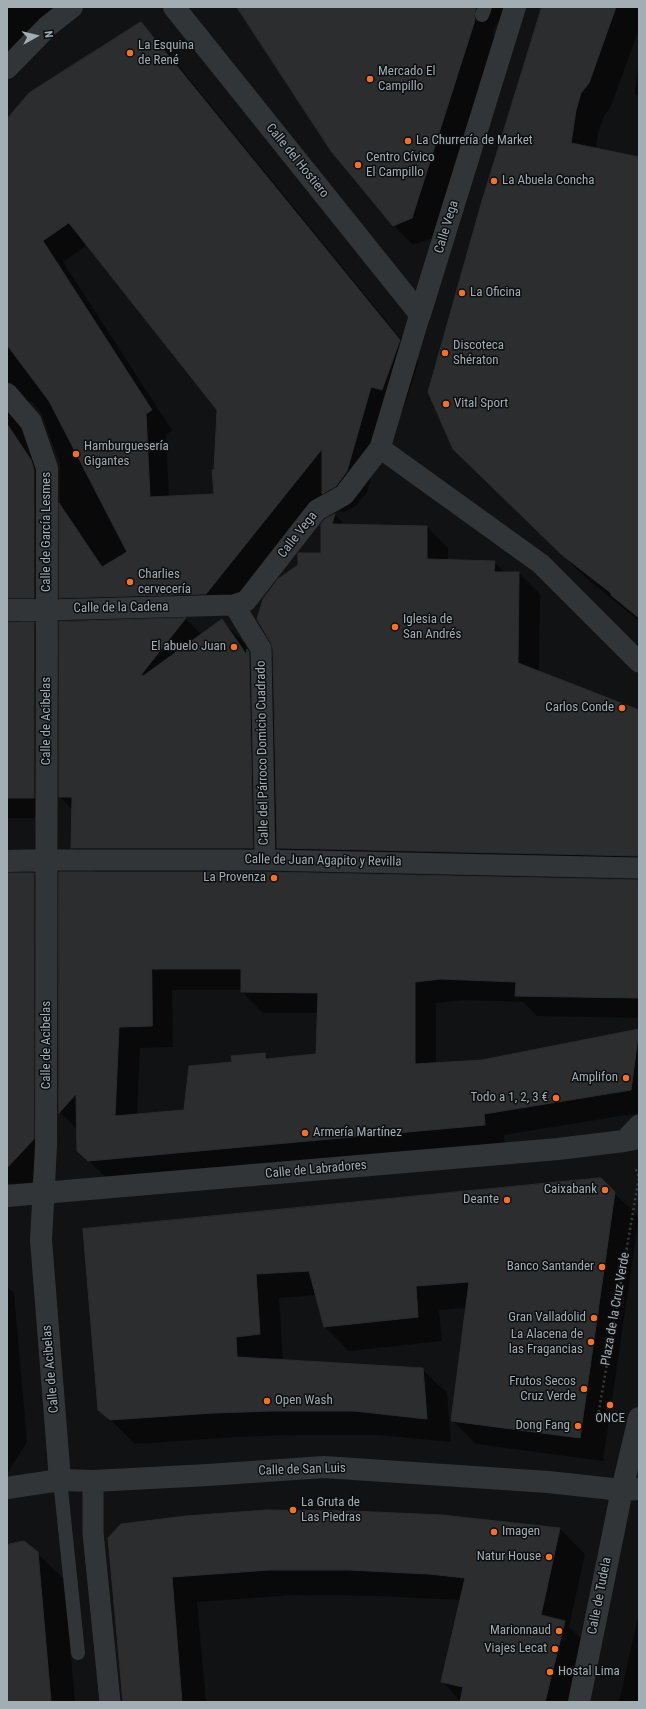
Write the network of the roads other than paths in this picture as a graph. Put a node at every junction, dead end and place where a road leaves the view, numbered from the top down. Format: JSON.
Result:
{"nodes":[{"id":1,"x":72,"y":7,"type":"edge"},
{"id":2,"x":174,"y":7,"type":"edge"},
{"id":3,"x":515,"y":7,"type":"edge"},
{"id":4,"x":7,"y":68,"type":"edge"},
{"id":5,"x":420,"y":314,"type":"junction"},
{"id":6,"x":7,"y":394,"type":"edge"},
{"id":7,"x":380,"y":448,"type":"junction"},
{"id":8,"x":234,"y":605,"type":"junction"},
{"id":9,"x":7,"y":610,"type":"edge"},
{"id":10,"x":47,"y":610,"type":"junction"},
{"id":11,"x":639,"y":662,"type":"edge"},
{"id":12,"x":47,"y":860,"type":"junction"},
{"id":13,"x":265,"y":860,"type":"junction"},
{"id":14,"x":7,"y":861,"type":"edge"},
{"id":15,"x":639,"y":868,"type":"edge"},
{"id":16,"x":639,"y":1125,"type":"edge"},
{"id":17,"x":632,"y":1140,"type":"edge"},
{"id":18,"x":44,"y":1193,"type":"junction"},
{"id":19,"x":7,"y":1196,"type":"edge"},
{"id":20,"x":639,"y":1418,"type":"edge"},
{"id":21,"x":60,"y":1480,"type":"junction"},
{"id":22,"x":94,"y":1481,"type":"junction"},
{"id":23,"x":7,"y":1488,"type":"edge"},
{"id":24,"x":630,"y":1490,"type":"edge"},
{"id":25,"x":78,"y":1653,"type":"dead end"},
{"id":26,"x":110,"y":1702,"type":"edge"},
{"id":27,"x":579,"y":1702,"type":"edge"}],
"edges":[{"from":1,"to":4,"type":"street"},
{"from":2,"to":5,"type":"street","name":"Calle del Hostiero"},
{"from":3,"to":5,"type":"street","name":"Calle Vega"},
{"from":5,"to":7,"type":"street","name":"Calle Vega"},
{"from":6,"to":10,"type":"street","name":"Calle de García Lesmes"},
{"from":7,"to":8,"type":"street","name":"Calle Vega"},
{"from":7,"to":11,"type":"street"},
{"from":8,"to":10,"type":"street","name":"Calle de la Cadena"},
{"from":8,"to":13,"type":"street","name":"Calle del Párroco Domicio Cuadrado"},
{"from":9,"to":10,"type":"street","name":"Calle de la Cadena"},
{"from":10,"to":12,"type":"street","name":"Calle de Acibelas"},
{"from":12,"to":13,"type":"street","name":"Calle de Juan Agapito y Revilla"},
{"from":12,"to":14,"type":"street","name":"Calle de Juan Agapito y Revilla"},
{"from":12,"to":18,"type":"street","name":"Calle de Acibelas"},
{"from":13,"to":15,"type":"street","name":"Calle de Juan Agapito y Revilla"},
{"from":16,"to":17,"type":"street"},
{"from":17,"to":18,"type":"street","name":"Calle de Labradores"},
{"from":18,"to":19,"type":"street","name":"Calle de Labradores"},
{"from":18,"to":21,"type":"street","name":"Calle de Acibelas"},
{"from":20,"to":24,"type":"street"},
{"from":21,"to":22,"type":"street","name":"Calle de San Luis"},
{"from":21,"to":23,"type":"street","name":"Calle de San Luis"},
{"from":21,"to":25,"type":"lane"},
{"from":22,"to":24,"type":"street","name":"Calle de San Luis"},
{"from":22,"to":26,"type":"street"},
{"from":24,"to":27,"type":"street","name":"Calle de Tudela"}]}
